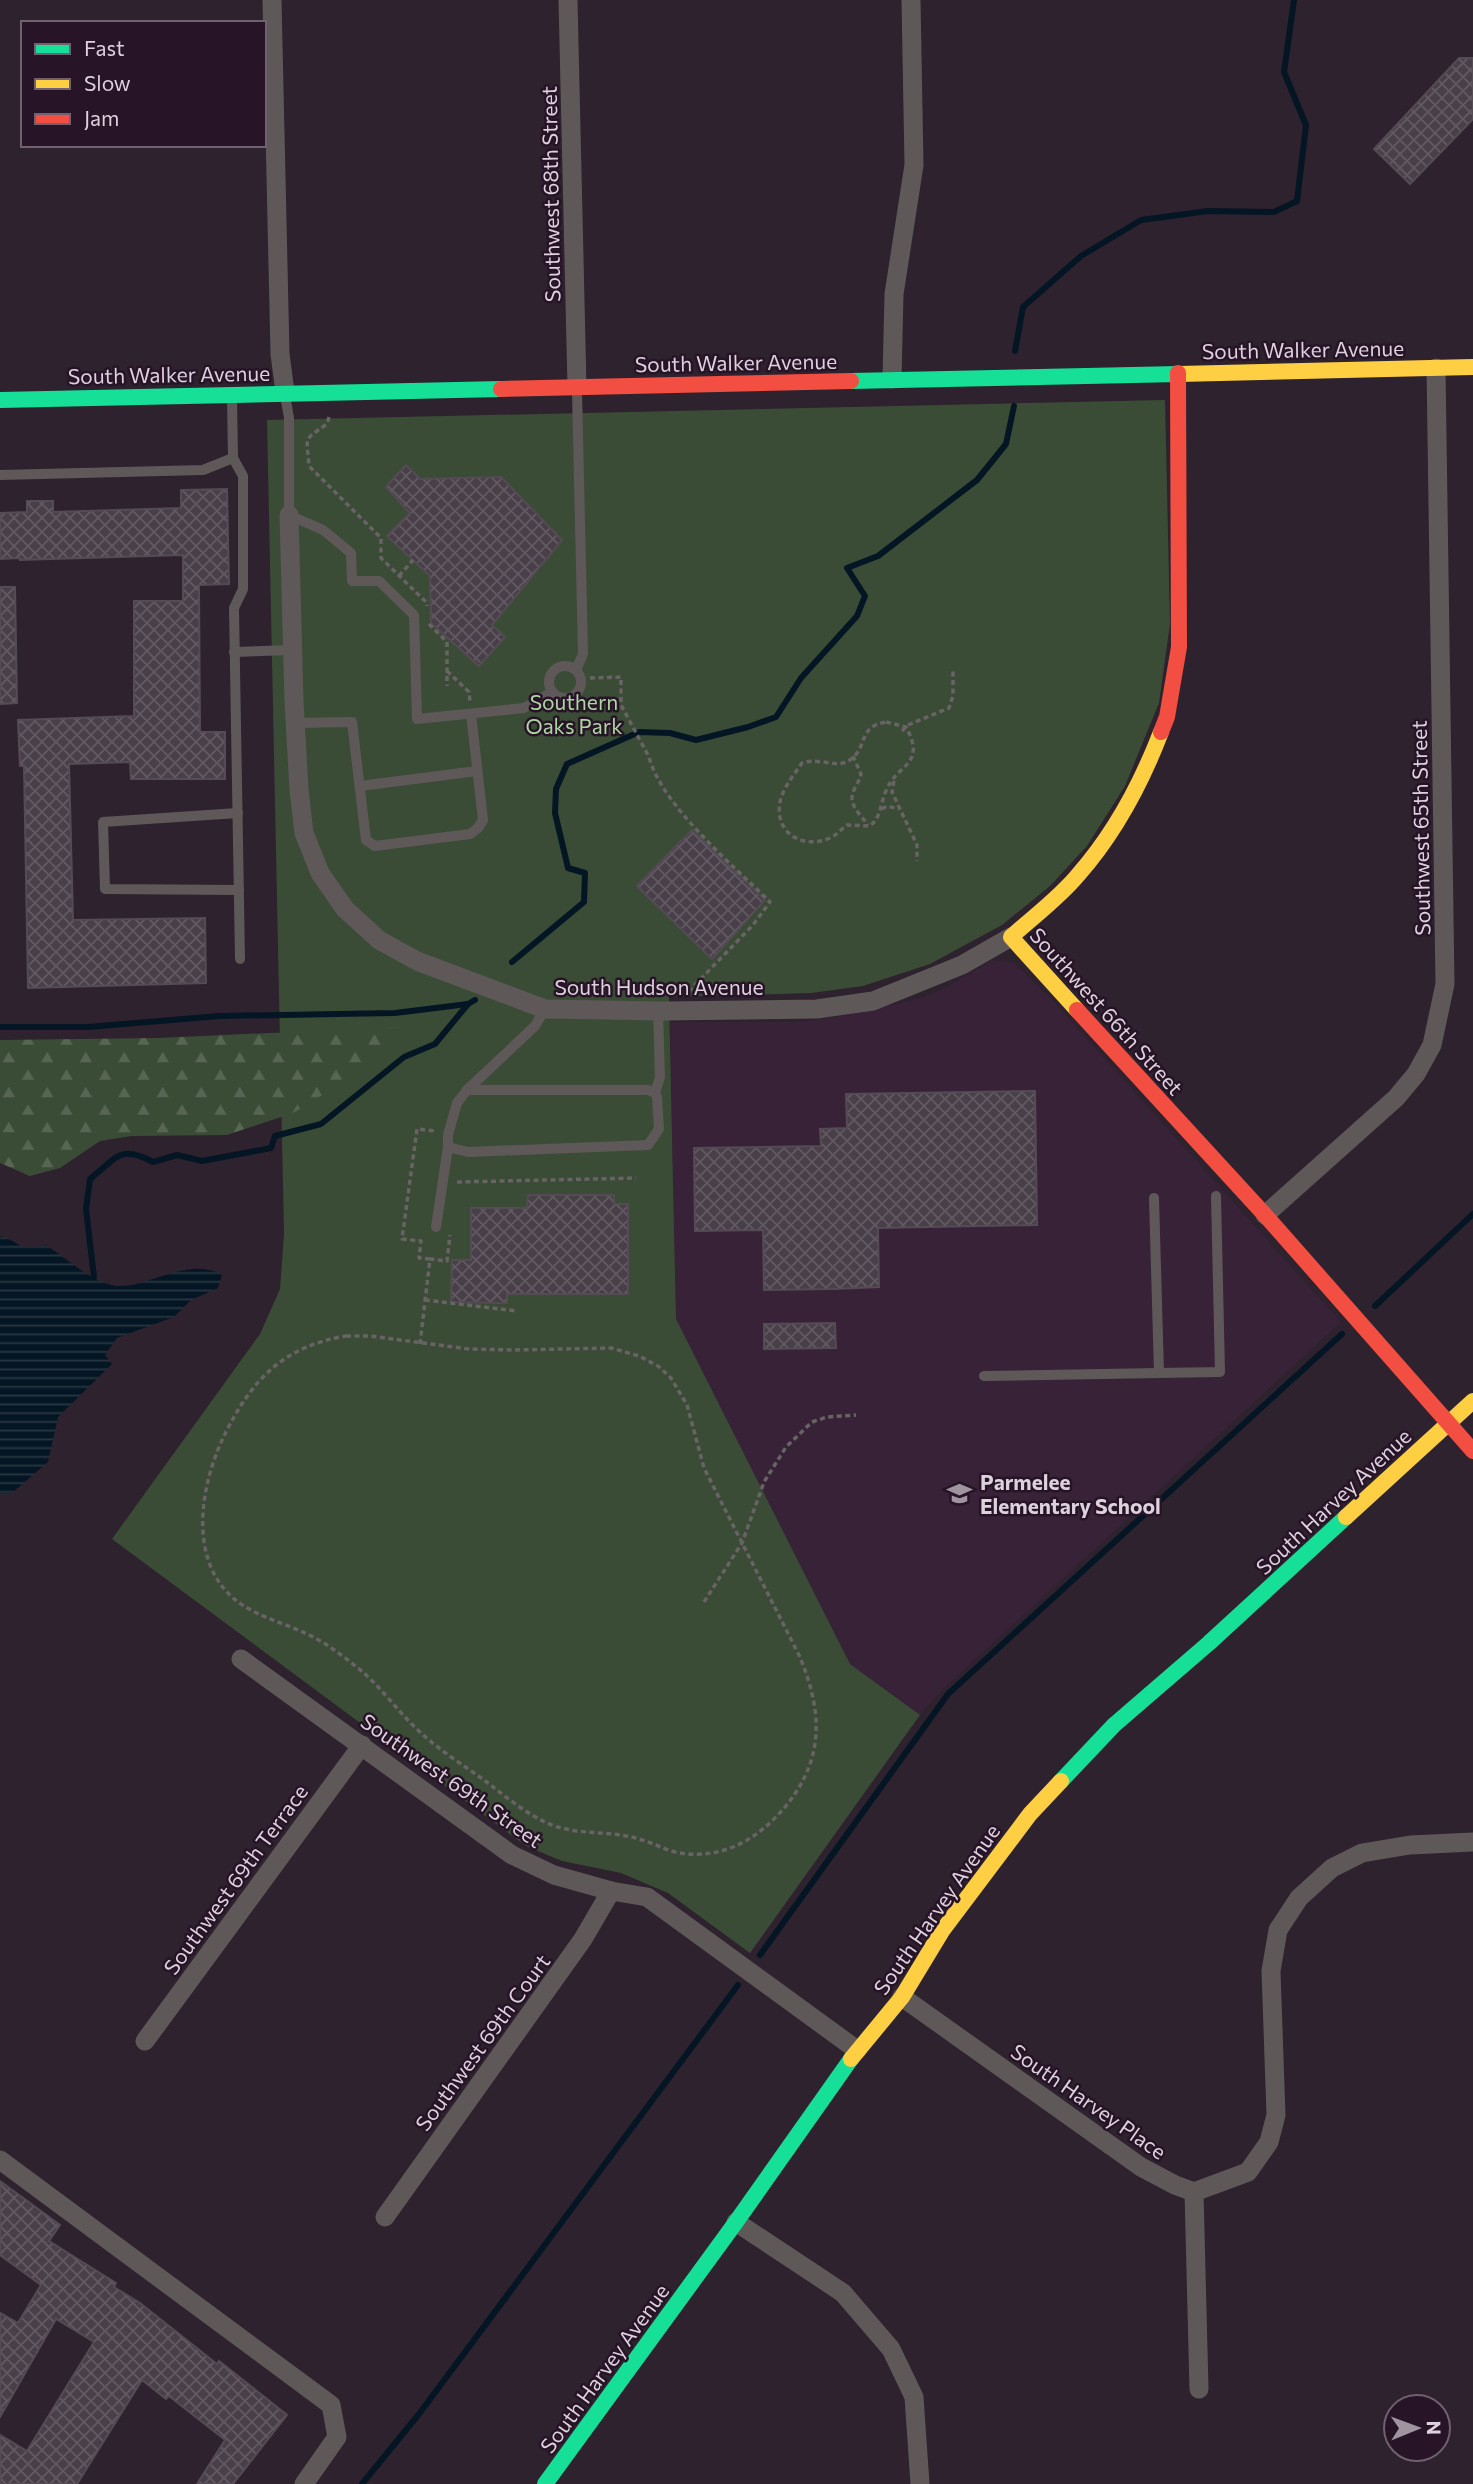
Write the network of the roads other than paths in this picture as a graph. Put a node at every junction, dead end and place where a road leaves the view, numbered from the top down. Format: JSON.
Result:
{"nodes":[{"id":1,"x":272,"y":0,"type":"edge"},
{"id":2,"x":568,"y":0,"type":"edge"},
{"id":3,"x":911,"y":0,"type":"edge"},
{"id":4,"x":1473,"y":367,"type":"edge"},
{"id":5,"x":1436,"y":368,"type":"junction"},
{"id":6,"x":1178,"y":373,"type":"junction"},
{"id":7,"x":892,"y":379,"type":"junction"},
{"id":8,"x":577,"y":387,"type":"junction"},
{"id":9,"x":285,"y":393,"type":"junction"},
{"id":10,"x":232,"y":394,"type":"junction"},
{"id":11,"x":0,"y":400,"type":"edge"},
{"id":12,"x":233,"y":458,"type":"junction"},
{"id":13,"x":0,"y":475,"type":"edge"},
{"id":14,"x":289,"y":515,"type":"junction"},
{"id":15,"x":293,"y":650,"type":"junction"},
{"id":16,"x":234,"y":652,"type":"junction"},
{"id":17,"x":578,"y":674,"type":"junction"},
{"id":18,"x":552,"y":692,"type":"junction"},
{"id":19,"x":471,"y":714,"type":"junction"},
{"id":20,"x":295,"y":723,"type":"junction"},
{"id":21,"x":477,"y":771,"type":"junction"},
{"id":22,"x":360,"y":786,"type":"junction"},
{"id":23,"x":238,"y":813,"type":"junction"},
{"id":24,"x":239,"y":890,"type":"junction"},
{"id":25,"x":1011,"y":937,"type":"junction"},
{"id":26,"x":240,"y":958,"type":"dead end"},
{"id":27,"x":545,"y":1009,"type":"junction"},
{"id":28,"x":658,"y":1010,"type":"junction"},
{"id":29,"x":467,"y":1090,"type":"junction"},
{"id":30,"x":655,"y":1093,"type":"junction"},
{"id":31,"x":447,"y":1147,"type":"junction"},
{"id":32,"x":1216,"y":1196,"type":"dead end"},
{"id":33,"x":1154,"y":1198,"type":"dead end"},
{"id":34,"x":1265,"y":1215,"type":"junction"},
{"id":35,"x":436,"y":1227,"type":"dead end"},
{"id":36,"x":1159,"y":1373,"type":"junction"},
{"id":37,"x":984,"y":1376,"type":"dead end"},
{"id":38,"x":1473,"y":1401,"type":"edge"},
{"id":39,"x":1450,"y":1423,"type":"junction"},
{"id":40,"x":1473,"y":1451,"type":"edge"},
{"id":41,"x":242,"y":1658,"type":"dead end"},
{"id":42,"x":362,"y":1745,"type":"junction"},
{"id":43,"x":1473,"y":1842,"type":"edge"},
{"id":44,"x":611,"y":1891,"type":"junction"},
{"id":45,"x":902,"y":1997,"type":"junction"},
{"id":46,"x":145,"y":2041,"type":"dead end"},
{"id":47,"x":857,"y":2050,"type":"junction"},
{"id":48,"x":0,"y":2160,"type":"edge"},
{"id":49,"x":1194,"y":2192,"type":"junction"},
{"id":50,"x":385,"y":2217,"type":"dead end"},
{"id":51,"x":736,"y":2222,"type":"junction"},
{"id":52,"x":1199,"y":2389,"type":"dead end"},
{"id":53,"x":304,"y":2484,"type":"edge"},
{"id":54,"x":545,"y":2484,"type":"edge"},
{"id":55,"x":920,"y":2484,"type":"edge"}],
"edges":[{"from":1,"to":9,"type":"street"},
{"from":2,"to":8,"type":"street","name":"Southwest 68th Street"},
{"from":3,"to":7,"type":"street"},
{"from":4,"to":5,"type":"street","name":"South Walker Avenue"},
{"from":5,"to":6,"type":"street","name":"South Walker Avenue"},
{"from":5,"to":34,"type":"street","name":"Southwest 65th Street"},
{"from":6,"to":7,"type":"street","name":"South Walker Avenue"},
{"from":6,"to":25,"type":"street","name":"Southwest 66th Street"},
{"from":7,"to":8,"type":"street","name":"South Walker Avenue"},
{"from":8,"to":9,"type":"street","name":"South Walker Avenue"},
{"from":8,"to":17,"type":"lane"},
{"from":9,"to":10,"type":"street","name":"South Walker Avenue"},
{"from":9,"to":14,"type":"lane"},
{"from":10,"to":11,"type":"street","name":"South Walker Avenue"},
{"from":10,"to":12,"type":"lane"},
{"from":12,"to":13,"type":"lane"},
{"from":12,"to":16,"type":"lane"},
{"from":14,"to":15,"type":"street","name":"South Hudson Avenue"},
{"from":14,"to":19,"type":"lane"},
{"from":15,"to":16,"type":"lane"},
{"from":15,"to":20,"type":"street","name":"South Hudson Avenue"},
{"from":16,"to":23,"type":"lane"},
{"from":17,"to":18,"type":"lane"},
{"from":17,"to":18,"type":"lane"},
{"from":18,"to":19,"type":"lane"},
{"from":19,"to":21,"type":"lane"},
{"from":20,"to":22,"type":"lane"},
{"from":20,"to":27,"type":"street","name":"South Hudson Avenue"},
{"from":21,"to":22,"type":"lane"},
{"from":21,"to":22,"type":"lane"},
{"from":23,"to":24,"type":"lane"},
{"from":23,"to":24,"type":"lane"},
{"from":24,"to":26,"type":"lane"},
{"from":25,"to":28,"type":"street","name":"South Hudson Avenue"},
{"from":25,"to":34,"type":"street","name":"Southwest 66th Street"},
{"from":27,"to":28,"type":"street","name":"South Hudson Avenue"},
{"from":27,"to":29,"type":"lane"},
{"from":28,"to":30,"type":"lane"},
{"from":29,"to":30,"type":"lane"},
{"from":29,"to":31,"type":"lane"},
{"from":30,"to":31,"type":"lane"},
{"from":31,"to":35,"type":"lane"},
{"from":32,"to":36,"type":"lane"},
{"from":33,"to":36,"type":"lane"},
{"from":34,"to":39,"type":"street","name":"Southwest 66th Street"},
{"from":36,"to":37,"type":"lane"},
{"from":38,"to":39,"type":"street","name":"South Harvey Avenue"},
{"from":39,"to":40,"type":"street","name":"Southwest 66th Street"},
{"from":39,"to":45,"type":"street","name":"South Harvey Avenue"},
{"from":41,"to":42,"type":"street","name":"Southwest 69th Street"},
{"from":42,"to":44,"type":"street","name":"Southwest 69th Street"},
{"from":42,"to":46,"type":"street","name":"Southwest 69th Terrace"},
{"from":43,"to":49,"type":"street"},
{"from":44,"to":47,"type":"street","name":"Southwest 69th Street"},
{"from":44,"to":50,"type":"street","name":"Southwest 69th Court"},
{"from":45,"to":47,"type":"street","name":"South Harvey Avenue"},
{"from":45,"to":49,"type":"street","name":"South Harvey Place"},
{"from":47,"to":51,"type":"street","name":"South Harvey Avenue"},
{"from":48,"to":53,"type":"street"},
{"from":49,"to":52,"type":"street"},
{"from":51,"to":54,"type":"street","name":"South Harvey Avenue"},
{"from":51,"to":55,"type":"street"}]}
